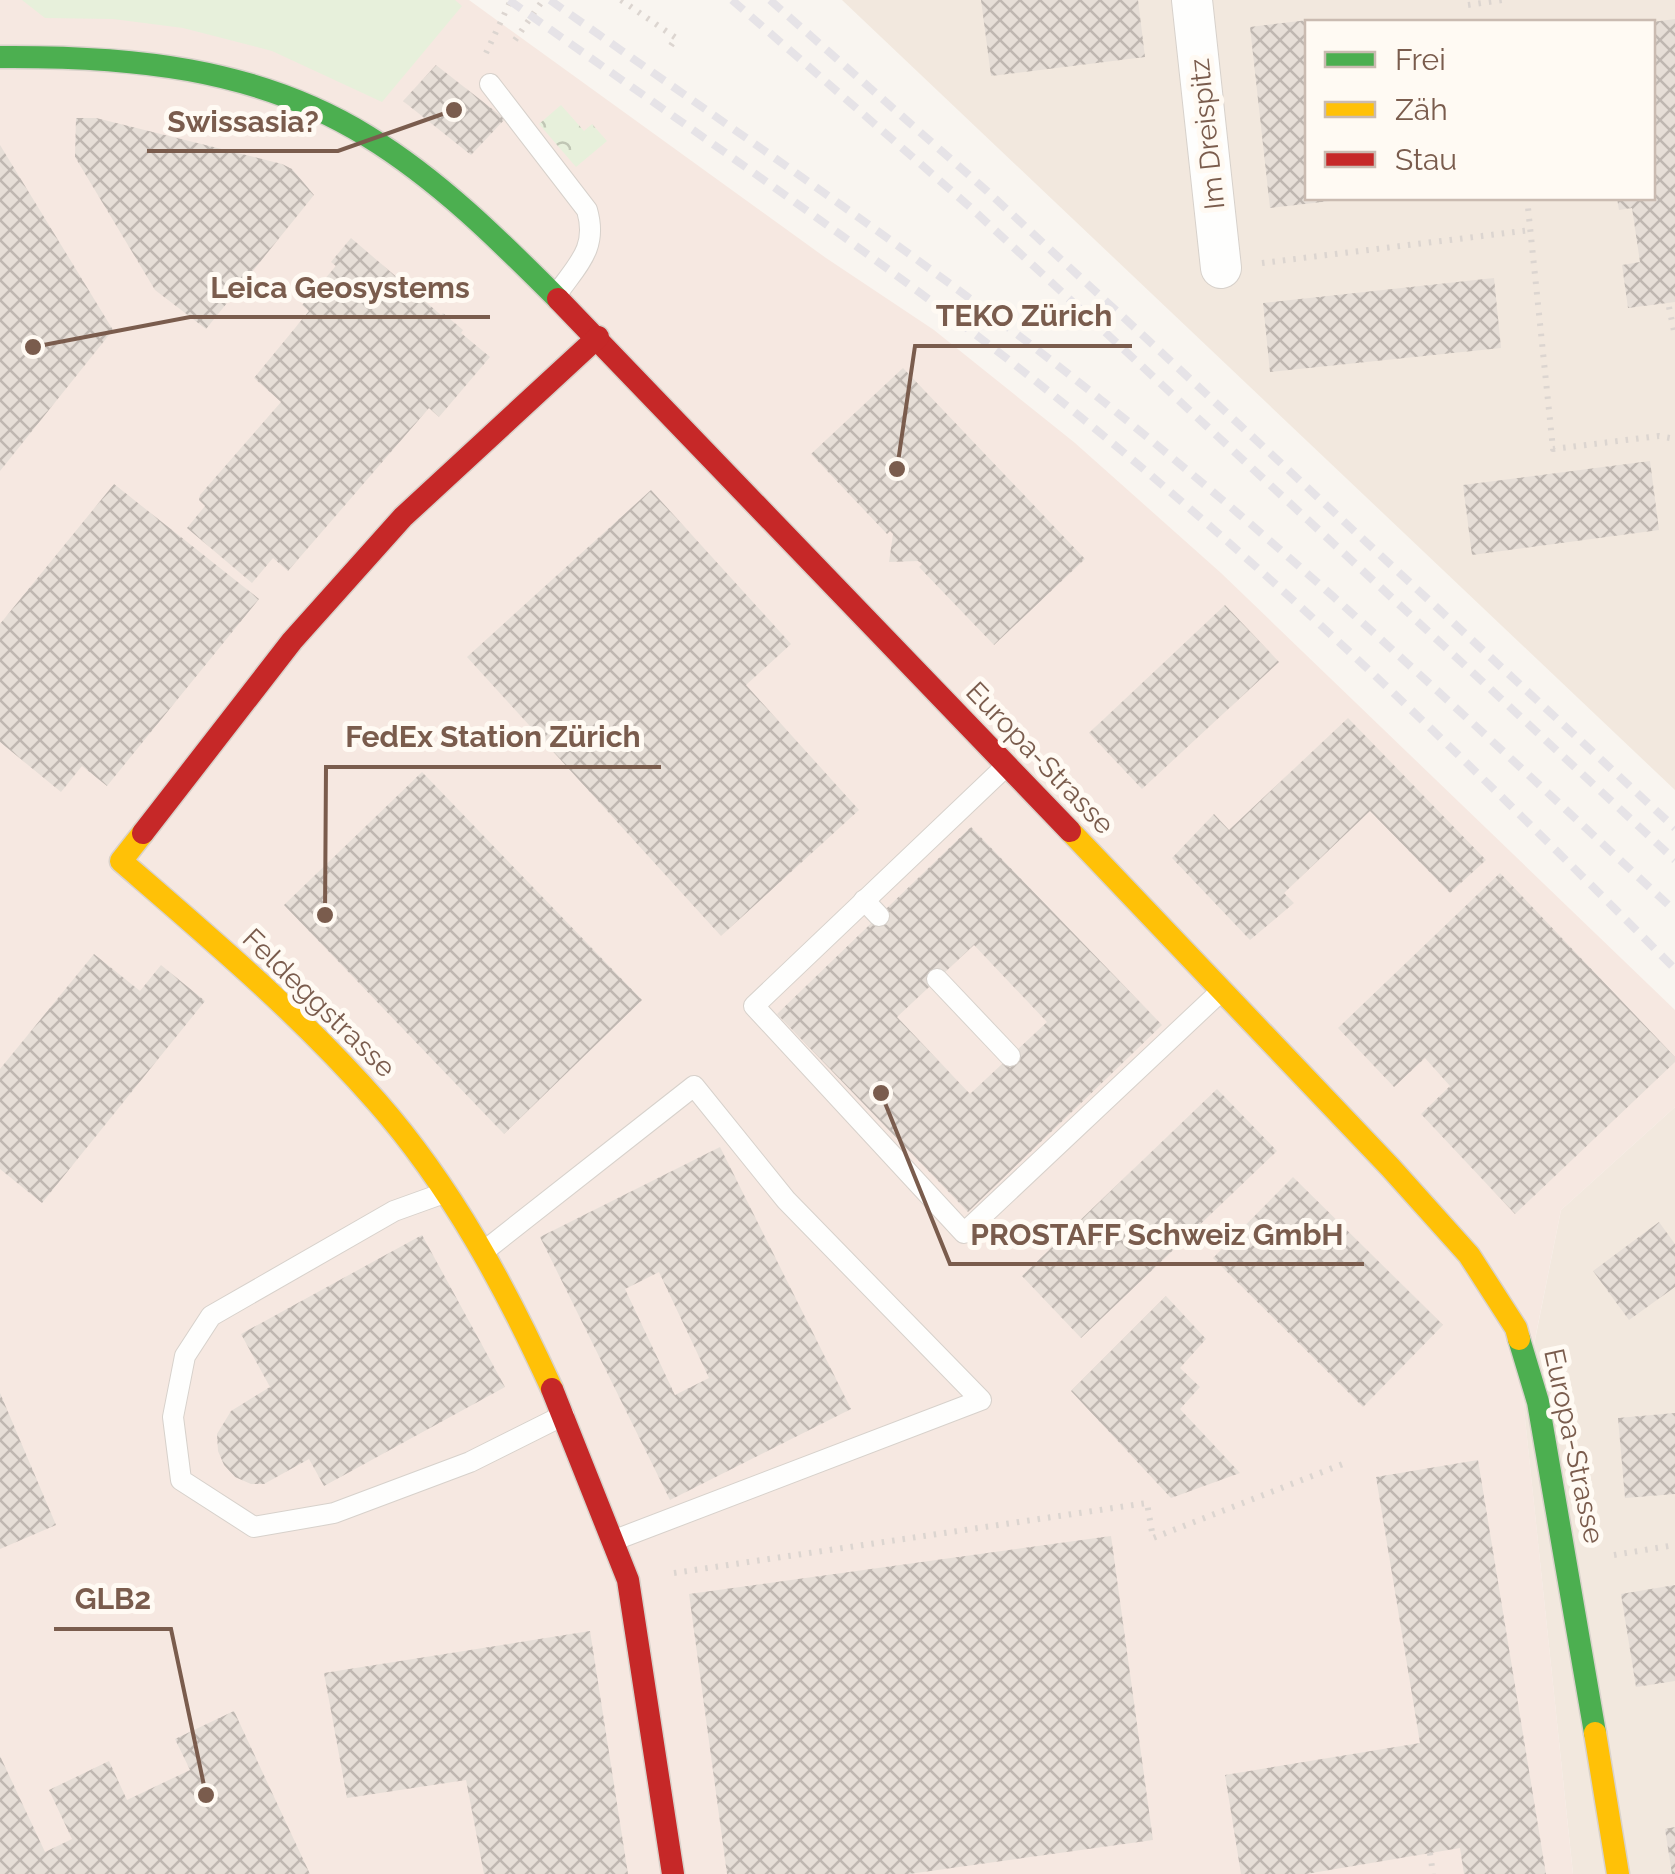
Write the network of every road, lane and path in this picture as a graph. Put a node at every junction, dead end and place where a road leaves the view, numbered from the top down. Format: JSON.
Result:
{"nodes":[{"id":1,"x":511,"y":0,"type":"edge"},
{"id":2,"x":543,"y":0,"type":"edge"},
{"id":3,"x":621,"y":0,"type":"edge"},
{"id":4,"x":1192,"y":0,"type":"edge"},
{"id":5,"x":1502,"y":0,"type":"edge"},
{"id":6,"x":1468,"y":4,"type":"dead end"},
{"id":7,"x":515,"y":40,"type":"dead end"},
{"id":8,"x":668,"y":50,"type":"dead end"},
{"id":9,"x":0,"y":57,"type":"edge"},
{"id":10,"x":490,"y":84,"type":"joint"},
{"id":11,"x":1527,"y":200,"type":"edge"},
{"id":12,"x":1530,"y":230,"type":"junction"},
{"id":13,"x":1221,"y":268,"type":"joint"},
{"id":14,"x":556,"y":296,"type":"junction"},
{"id":15,"x":1670,"y":308,"type":"dead end"},
{"id":16,"x":1675,"y":336,"type":"edge"},
{"id":17,"x":598,"y":337,"type":"junction"},
{"id":18,"x":1675,"y":439,"type":"edge"},
{"id":19,"x":1007,"y":766,"type":"junction"},
{"id":20,"x":864,"y":900,"type":"junction"},
{"id":21,"x":879,"y":916,"type":"dead end"},
{"id":22,"x":937,"y":980,"type":"dead end"},
{"id":23,"x":1222,"y":990,"type":"junction"},
{"id":24,"x":1010,"y":1056,"type":"dead end"},
{"id":25,"x":446,"y":1192,"type":"junction"},
{"id":26,"x":482,"y":1252,"type":"junction"},
{"id":27,"x":564,"y":1415,"type":"junction"},
{"id":28,"x":1348,"y":1462,"type":"dead end"},
{"id":29,"x":613,"y":1540,"type":"junction"},
{"id":30,"x":1675,"y":1545,"type":"edge"},
{"id":31,"x":1598,"y":1557,"type":"dead end"},
{"id":32,"x":628,"y":1580,"type":"junction"},
{"id":33,"x":1430,"y":1853,"type":"dead end"},
{"id":34,"x":673,"y":1874,"type":"edge"},
{"id":35,"x":1433,"y":1874,"type":"edge"},
{"id":36,"x":1618,"y":1874,"type":"edge"}],
"edges":[{"from":1,"to":10,"type":"path"},
{"from":2,"to":7,"type":"path"},
{"from":3,"to":8,"type":"path"},
{"from":4,"to":13,"type":"street","name":"Im Dreispitz"},
{"from":5,"to":6,"type":"path"},
{"from":9,"to":14,"type":"street","name":"Europa-Strasse"},
{"from":10,"to":14,"type":"lane"},
{"from":11,"to":12,"type":"path"},
{"from":12,"to":13,"type":"path"},
{"from":12,"to":18,"type":"path"},
{"from":14,"to":17,"type":"street","name":"Europa-Strasse"},
{"from":15,"to":16,"type":"path"},
{"from":17,"to":19,"type":"street","name":"Europa-Strasse"},
{"from":17,"to":25,"type":"street","name":"Feldeggstrasse"},
{"from":19,"to":20,"type":"lane"},
{"from":19,"to":23,"type":"street","name":"Europa-Strasse"},
{"from":20,"to":21,"type":"lane"},
{"from":20,"to":23,"type":"lane"},
{"from":22,"to":24,"type":"lane"},
{"from":23,"to":36,"type":"street","name":"Europa-Strasse"},
{"from":25,"to":26,"type":"street","name":"Feldeggstrasse"},
{"from":25,"to":27,"type":"lane"},
{"from":26,"to":27,"type":"street","name":"Feldeggstrasse"},
{"from":26,"to":29,"type":"lane"},
{"from":27,"to":29,"type":"street","name":"Feldeggstrasse"},
{"from":28,"to":32,"type":"path"},
{"from":29,"to":32,"type":"street","name":"Feldeggstrasse"},
{"from":30,"to":31,"type":"path"},
{"from":32,"to":34,"type":"street","name":"Feldeggstrasse"},
{"from":33,"to":35,"type":"path"}]}
